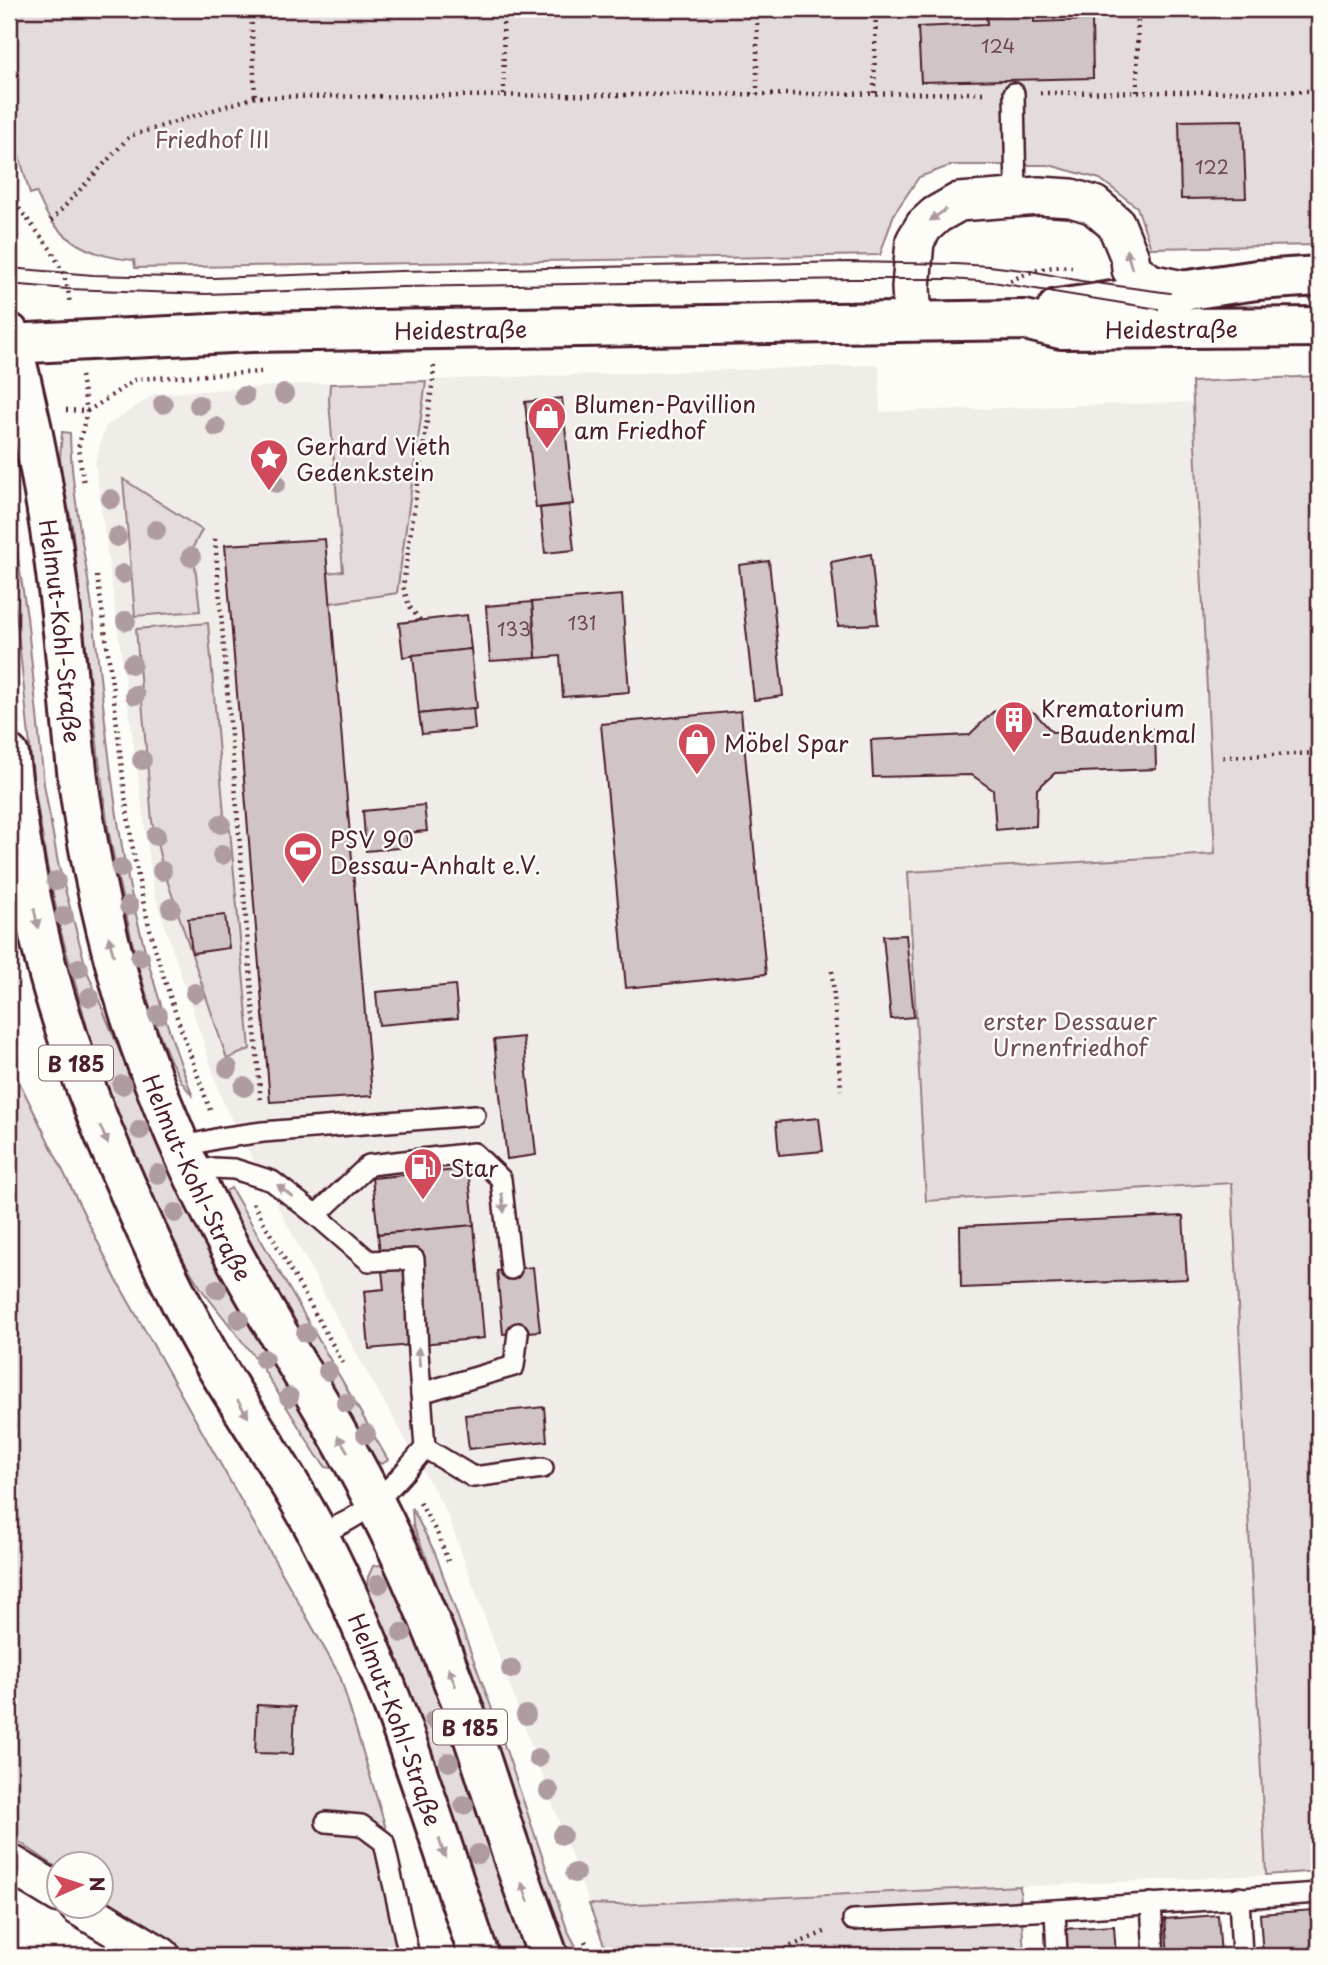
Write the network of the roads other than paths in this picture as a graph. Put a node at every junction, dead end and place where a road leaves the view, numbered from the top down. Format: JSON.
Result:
{"nodes":[{"id":1,"x":1014,"y":93,"type":"road end"},
{"id":2,"x":1016,"y":197,"type":"junction"},
{"id":3,"x":1319,"y":276,"type":"edge"},
{"id":4,"x":1319,"y":293,"type":"edge"},
{"id":5,"x":1180,"y":302,"type":"junction"},
{"id":6,"x":1319,"y":309,"type":"edge"},
{"id":7,"x":1025,"y":320,"type":"junction"},
{"id":8,"x":913,"y":322,"type":"junction"},
{"id":9,"x":1319,"y":327,"type":"edge"},
{"id":10,"x":1094,"y":329,"type":"junction"},
{"id":11,"x":10,"y":340,"type":"edge"},
{"id":12,"x":9,"y":755,"type":"edge"},
{"id":13,"x":475,"y":1115,"type":"dead end"},
{"id":14,"x":186,"y":1160,"type":"junction"},
{"id":15,"x":316,"y":1215,"type":"junction"},
{"id":16,"x":511,"y":1269,"type":"dead end"},
{"id":17,"x":518,"y":1333,"type":"dead end"},
{"id":18,"x":421,"y":1393,"type":"junction"},
{"id":19,"x":425,"y":1448,"type":"junction"},
{"id":20,"x":543,"y":1468,"type":"dead end"},
{"id":21,"x":376,"y":1503,"type":"junction"},
{"id":22,"x":318,"y":1534,"type":"junction"},
{"id":23,"x":327,"y":1822,"type":"dead end"},
{"id":24,"x":9,"y":1863,"type":"edge"},
{"id":25,"x":46,"y":1885,"type":"edge"},
{"id":26,"x":1319,"y":1893,"type":"edge"},
{"id":27,"x":1239,"y":1897,"type":"junction"},
{"id":28,"x":1151,"y":1903,"type":"junction"},
{"id":29,"x":1055,"y":1910,"type":"junction"},
{"id":30,"x":101,"y":1920,"type":"edge"},
{"id":31,"x":853,"y":1920,"type":"road end"},
{"id":32,"x":161,"y":1956,"type":"edge"},
{"id":33,"x":409,"y":1956,"type":"edge"},
{"id":34,"x":479,"y":1956,"type":"edge"},
{"id":35,"x":548,"y":1956,"type":"edge"},
{"id":36,"x":1057,"y":1956,"type":"edge"},
{"id":37,"x":1154,"y":1956,"type":"edge"},
{"id":38,"x":1242,"y":1956,"type":"edge"}],
"edges":[{"from":1,"to":2,"type":"lane"},
{"from":5,"to":2,"type":"street","name":"Heidestraße","one_way":true},
{"from":2,"to":8,"type":"street","name":"Heidestraße","one_way":true},
{"from":3,"to":5,"type":"main road","name":"Heidestraße"},
{"from":4,"to":5,"type":"lane"},
{"from":5,"to":6,"type":"lane"},
{"from":5,"to":7,"type":"main road","name":"Heidestraße"},
{"from":5,"to":10,"type":"lane"},
{"from":7,"to":8,"type":"main road","name":"Heidestraße"},
{"from":7,"to":10,"type":"main road","name":"Heidestraße"},
{"from":8,"to":11,"type":"main road","name":"Heidestraße"},
{"from":9,"to":10,"type":"main road","name":"Heidestraße"},
{"from":14,"to":11,"type":"main road","name":"Helmut-Kohl-Straße","number":"B 185","one_way":true},
{"from":12,"to":22,"type":"main road","name":"Helmut-Kohl-Straße","number":"B 185","one_way":true},
{"from":13,"to":14,"type":"lane"},
{"from":15,"to":14,"type":"lane","one_way":true},
{"from":21,"to":14,"type":"main road","name":"Helmut-Kohl-Straße","number":"B 185","one_way":true},
{"from":15,"to":16,"type":"lane","one_way":true},
{"from":18,"to":15,"type":"lane","one_way":true},
{"from":17,"to":18,"type":"lane"},
{"from":18,"to":19,"type":"lane"},
{"from":19,"to":20,"type":"lane"},
{"from":19,"to":21,"type":"lane"},
{"from":21,"to":22,"type":"lane"},
{"from":35,"to":21,"type":"main road","name":"Helmut-Kohl-Straße","number":"B 185","one_way":true},
{"from":22,"to":34,"type":"main road","name":"Helmut-Kohl-Straße","number":"B 185","one_way":true},
{"from":23,"to":33,"type":"lane"},
{"from":24,"to":25,"type":"street"},
{"from":26,"to":27,"type":"lane"},
{"from":27,"to":28,"type":"lane"},
{"from":27,"to":38,"type":"lane"},
{"from":28,"to":29,"type":"lane"},
{"from":28,"to":37,"type":"lane"},
{"from":29,"to":31,"type":"lane"},
{"from":29,"to":36,"type":"lane"},
{"from":30,"to":32,"type":"street"}]}
